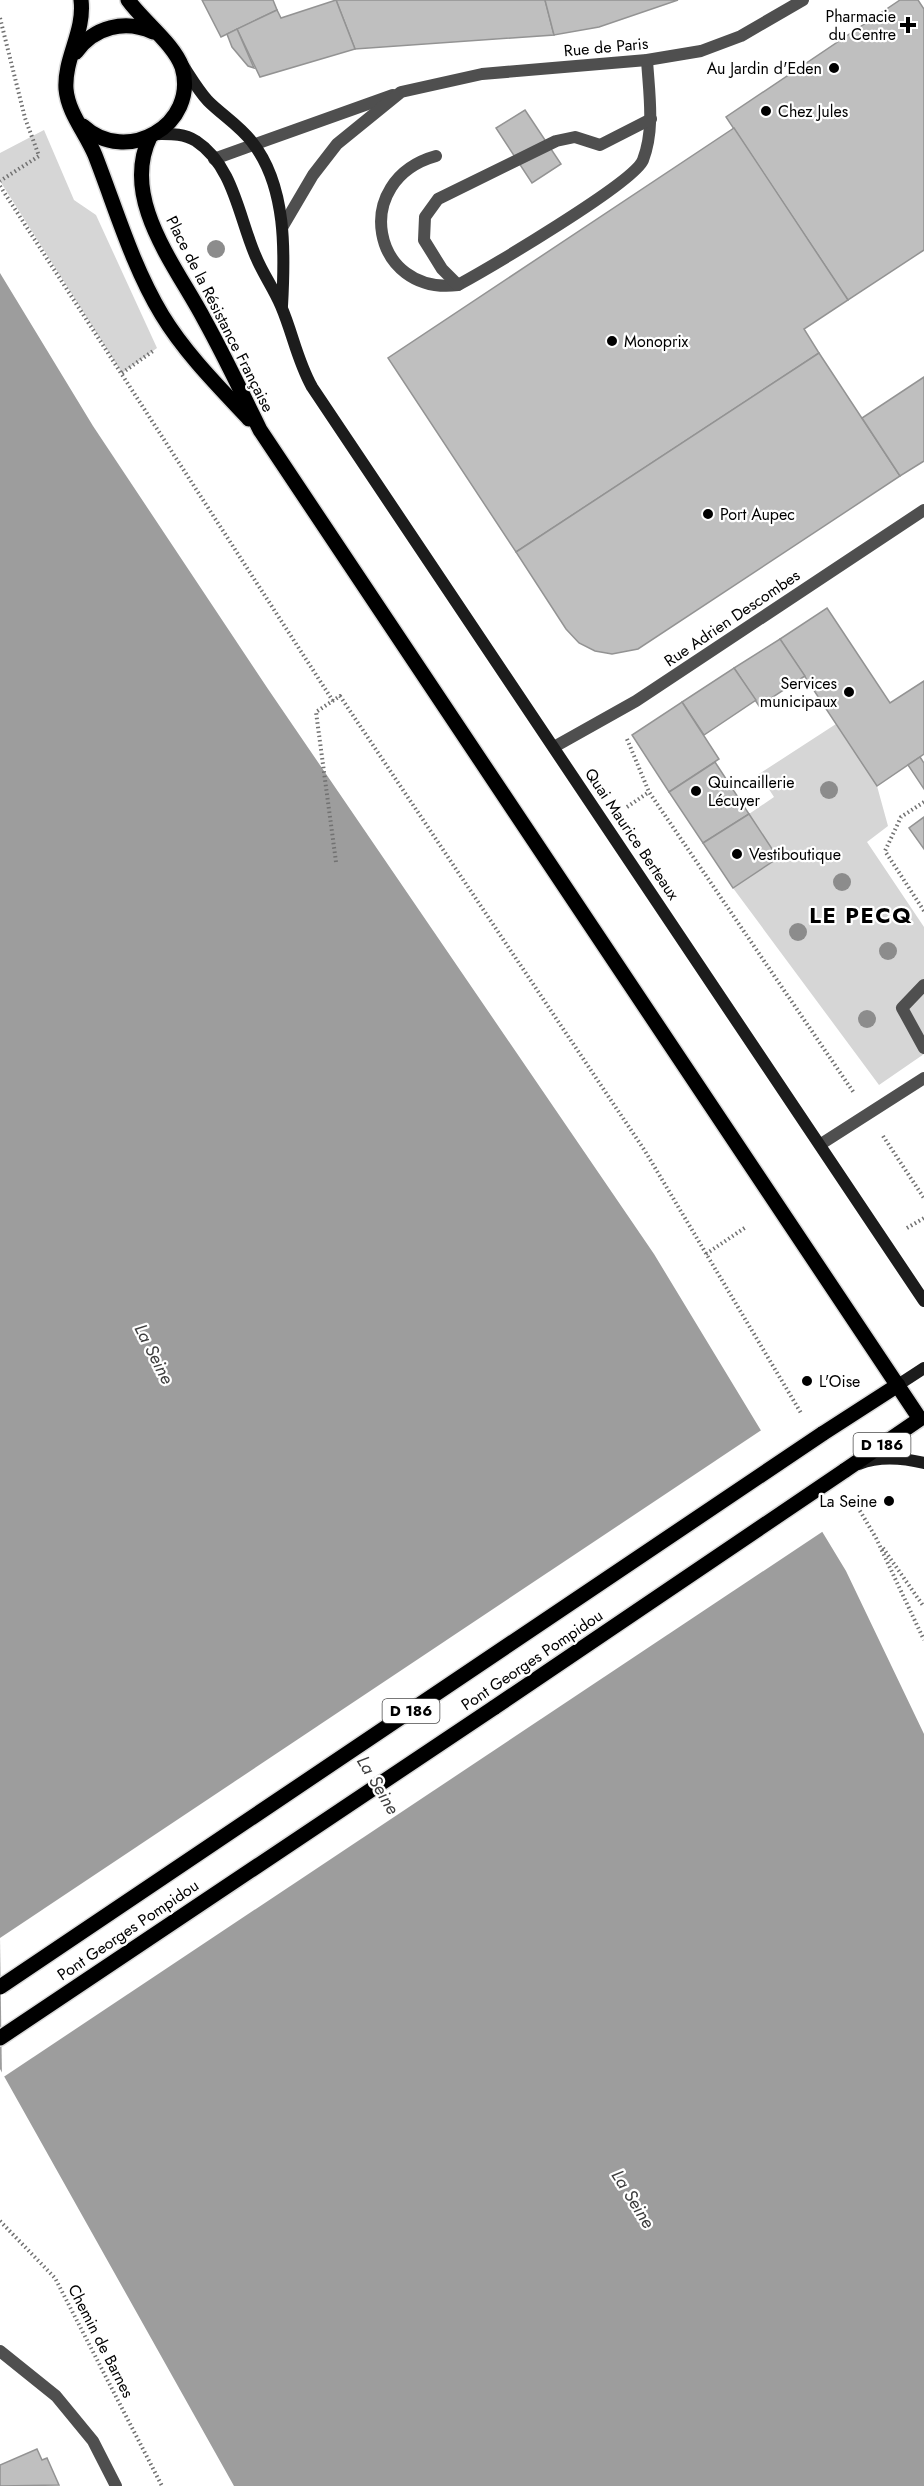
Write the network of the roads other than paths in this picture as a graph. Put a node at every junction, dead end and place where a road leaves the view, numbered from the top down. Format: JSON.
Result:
{"nodes":[{"id":1,"x":81,"y":0,"type":"edge"},
{"id":2,"x":128,"y":0,"type":"edge"},
{"id":3,"x":803,"y":0,"type":"edge"},
{"id":4,"x":155,"y":33,"type":"junction"},
{"id":5,"x":177,"y":57,"type":"junction"},
{"id":6,"x":71,"y":59,"type":"junction"},
{"id":7,"x":647,"y":60,"type":"junction"},
{"id":8,"x":401,"y":92,"type":"junction"},
{"id":9,"x":76,"y":118,"type":"junction"},
{"id":10,"x":651,"y":119,"type":"junction"},
{"id":11,"x":153,"y":136,"type":"junction"},
{"id":12,"x":254,"y":144,"type":"junction"},
{"id":13,"x":436,"y":156,"type":"dead end"},
{"id":14,"x":214,"y":159,"type":"junction"},
{"id":15,"x":283,"y":226,"type":"junction"},
{"id":16,"x":458,"y":285,"type":"junction"},
{"id":17,"x":282,"y":307,"type":"junction"},
{"id":18,"x":312,"y":387,"type":"joint"},
{"id":19,"x":260,"y":430,"type":"junction"},
{"id":20,"x":924,"y":510,"type":"edge"},
{"id":21,"x":554,"y":747,"type":"junction"},
{"id":22,"x":924,"y":985,"type":"edge"},
{"id":23,"x":924,"y":1048,"type":"edge"},
{"id":24,"x":924,"y":1078,"type":"edge"},
{"id":25,"x":821,"y":1144,"type":"junction"},
{"id":26,"x":924,"y":1301,"type":"edge"},
{"id":27,"x":924,"y":1368,"type":"edge"},
{"id":28,"x":898,"y":1385,"type":"junction"},
{"id":29,"x":922,"y":1418,"type":"edge"},
{"id":30,"x":924,"y":1464,"type":"edge"},
{"id":31,"x":844,"y":1471,"type":"junction"},
{"id":32,"x":0,"y":1987,"type":"edge"},
{"id":33,"x":0,"y":2038,"type":"edge"},
{"id":34,"x":0,"y":2351,"type":"edge"},
{"id":35,"x":116,"y":2486,"type":"edge"}],
"edges":[{"from":1,"to":6,"type":"main road","name":"Place de la Résistance Française"},
{"from":2,"to":4,"type":"main road","name":"Place de la Résistance Française"},
{"from":3,"to":7,"type":"street","name":"Rue de Paris"},
{"from":4,"to":5,"type":"main road","name":"Place de la Résistance Française"},
{"from":4,"to":6,"type":"main road"},
{"from":5,"to":11,"type":"main road","name":"Place de la Résistance Française"},
{"from":5,"to":12,"type":"main road","name":"Place de la Résistance Française"},
{"from":6,"to":9,"type":"main road","name":"Place de la Résistance Française"},
{"from":7,"to":8,"type":"street","name":"Rue de Paris"},
{"from":7,"to":10,"type":"street"},
{"from":8,"to":12,"type":"street","name":"Rue de Paris"},
{"from":8,"to":15,"type":"street","name":"Rue de Paris"},
{"from":9,"to":11,"type":"main road","name":"Place de la Résistance Française"},
{"from":9,"to":19,"type":"main road","name":"Place de la Résistance Française"},
{"from":10,"to":16,"type":"street"},
{"from":10,"to":16,"type":"street"},
{"from":11,"to":14,"type":"main road","name":"Place de la Résistance Française"},
{"from":11,"to":19,"type":"main road","name":"Place de la Résistance Française"},
{"from":12,"to":14,"type":"street","name":"Rue de Paris"},
{"from":12,"to":15,"type":"main road","name":"Place de la Résistance Française"},
{"from":13,"to":16,"type":"street"},
{"from":14,"to":17,"type":"main road","name":"Place de la Résistance Française"},
{"from":15,"to":17,"type":"main road","name":"Place de la Résistance Française"},
{"from":17,"to":18,"type":"main road","name":"Place de la Résistance Française"},
{"from":18,"to":21,"type":"main road","name":"Quai Maurice Berteaux"},
{"from":19,"to":28,"type":"main road"},
{"from":20,"to":21,"type":"street","name":"Rue Adrien Descombes"},
{"from":21,"to":25,"type":"main road","name":"Quai Maurice Berteaux"},
{"from":22,"to":23,"type":"street"},
{"from":24,"to":25,"type":"street"},
{"from":25,"to":26,"type":"main road","name":"Quai Maurice Berteaux"},
{"from":27,"to":28,"type":"main road","number":"D 186"},
{"from":28,"to":29,"type":"main road"},
{"from":28,"to":32,"type":"main road","name":"Pont Georges Pompidou","number":"D 186","bridge":true},
{"from":29,"to":31,"type":"main road","number":"D 186"},
{"from":30,"to":31,"type":"main road"},
{"from":31,"to":33,"type":"main road","name":"Pont Georges Pompidou","number":"D 186","bridge":true},
{"from":34,"to":35,"type":"street"}]}
